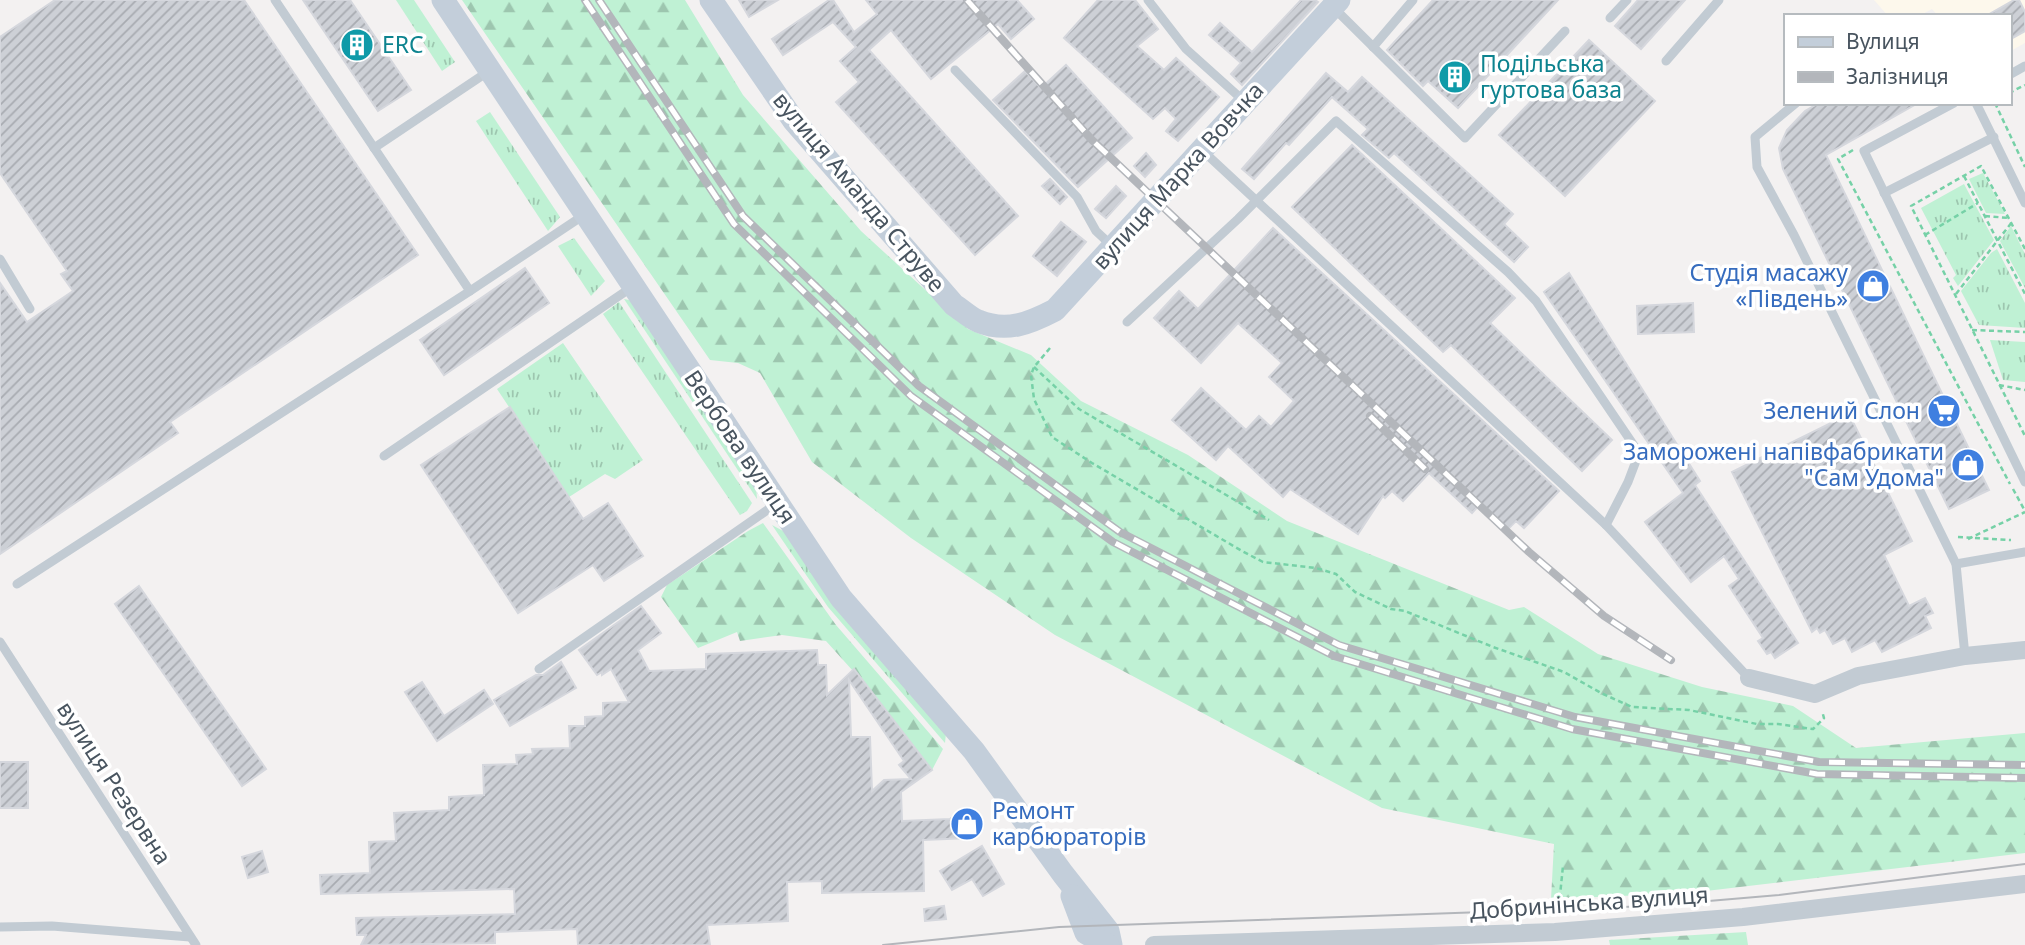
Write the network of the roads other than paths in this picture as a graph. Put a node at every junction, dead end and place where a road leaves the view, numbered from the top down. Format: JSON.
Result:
{"nodes":[{"id":1,"x":275,"y":0,"type":"edge"},
{"id":2,"x":443,"y":0,"type":"edge"},
{"id":3,"x":710,"y":0,"type":"edge"},
{"id":4,"x":1147,"y":0,"type":"edge"},
{"id":5,"x":1413,"y":0,"type":"edge"},
{"id":6,"x":1627,"y":0,"type":"edge"},
{"id":7,"x":1719,"y":0,"type":"edge"},
{"id":8,"x":1336,"y":3,"type":"edge"},
{"id":9,"x":1610,"y":18,"type":"dead end"},
{"id":10,"x":1565,"y":31,"type":"dead end"},
{"id":11,"x":1373,"y":47,"type":"junction"},
{"id":12,"x":1666,"y":61,"type":"dead end"},
{"id":13,"x":490,"y":70,"type":"junction"},
{"id":14,"x":955,"y":70,"type":"dead end"},
{"id":15,"x":1246,"y":102,"type":"junction"},
{"id":16,"x":1794,"y":105,"type":"edge"},
{"id":17,"x":1950,"y":105,"type":"edge"},
{"id":18,"x":1977,"y":105,"type":"edge"},
{"id":19,"x":1994,"y":136,"type":"junction"},
{"id":20,"x":374,"y":148,"type":"junction"},
{"id":21,"x":1202,"y":150,"type":"junction"},
{"id":22,"x":1884,"y":192,"type":"junction"},
{"id":23,"x":1257,"y":201,"type":"junction"},
{"id":24,"x":2025,"y":203,"type":"edge"},
{"id":25,"x":585,"y":214,"type":"junction"},
{"id":26,"x":1113,"y":247,"type":"junction"},
{"id":27,"x":0,"y":259,"type":"edge"},
{"id":28,"x":633,"y":286,"type":"junction"},
{"id":29,"x":470,"y":291,"type":"junction"},
{"id":30,"x":30,"y":309,"type":"dead end"},
{"id":31,"x":1127,"y":322,"type":"dead end"},
{"id":32,"x":1002,"y":326,"type":"joint"},
{"id":33,"x":384,"y":456,"type":"dead end"},
{"id":34,"x":2024,"y":476,"type":"edge"},
{"id":35,"x":778,"y":503,"type":"junction"},
{"id":36,"x":1606,"y":525,"type":"junction"},
{"id":37,"x":2025,"y":552,"type":"edge"},
{"id":38,"x":1956,"y":564,"type":"junction"},
{"id":39,"x":17,"y":584,"type":"dead end"},
{"id":40,"x":0,"y":642,"type":"edge"},
{"id":41,"x":2025,"y":650,"type":"edge"},
{"id":42,"x":1965,"y":656,"type":"junction"},
{"id":43,"x":539,"y":669,"type":"dead end"},
{"id":44,"x":1749,"y":678,"type":"joint"},
{"id":45,"x":2025,"y":884,"type":"edge"},
{"id":46,"x":0,"y":927,"type":"edge"},
{"id":47,"x":193,"y":941,"type":"edge"},
{"id":48,"x":1110,"y":945,"type":"edge"},
{"id":49,"x":1154,"y":945,"type":"edge"}],
"edges":[{"from":1,"to":20,"type":"lane"},
{"from":2,"to":13,"type":"main road","name":"Вербова вулиця"},
{"from":3,"to":32,"type":"main road","name":"вулиця Аманда Струве"},
{"from":4,"to":15,"type":"lane"},
{"from":5,"to":11,"type":"lane"},
{"from":6,"to":9,"type":"lane"},
{"from":7,"to":12,"type":"lane"},
{"from":8,"to":11,"type":"lane"},
{"from":8,"to":15,"type":"main road","name":"вулиця Марка Вовчка"},
{"from":10,"to":11,"type":"lane"},
{"from":13,"to":20,"type":"lane"},
{"from":13,"to":25,"type":"main road","name":"Вербова вулиця"},
{"from":14,"to":26,"type":"lane"},
{"from":15,"to":21,"type":"main road","name":"вулиця Марка Вовчка"},
{"from":16,"to":38,"type":"lane"},
{"from":17,"to":22,"type":"lane"},
{"from":18,"to":19,"type":"lane"},
{"from":19,"to":22,"type":"lane"},
{"from":19,"to":24,"type":"lane"},
{"from":20,"to":29,"type":"lane"},
{"from":21,"to":23,"type":"lane"},
{"from":21,"to":26,"type":"main road","name":"вулиця Марка Вовчка"},
{"from":22,"to":34,"type":"lane"},
{"from":23,"to":31,"type":"lane"},
{"from":23,"to":36,"type":"lane"},
{"from":23,"to":36,"type":"lane"},
{"from":25,"to":28,"type":"main road","name":"Вербова вулиця"},
{"from":25,"to":29,"type":"lane"},
{"from":26,"to":32,"type":"main road","name":"вулиця Марка Вовчка"},
{"from":27,"to":30,"type":"lane"},
{"from":28,"to":33,"type":"lane"},
{"from":28,"to":35,"type":"main road","name":"Вербова вулиця"},
{"from":29,"to":39,"type":"lane"},
{"from":35,"to":43,"type":"lane"},
{"from":35,"to":48,"type":"main road","name":"Вербова вулиця"},
{"from":36,"to":44,"type":"lane"},
{"from":37,"to":38,"type":"lane"},
{"from":38,"to":42,"type":"lane"},
{"from":40,"to":47,"type":"lane","name":"вулиця Резервна"},
{"from":41,"to":42,"type":"street"},
{"from":42,"to":44,"type":"street"},
{"from":45,"to":49,"type":"street","name":"Добринінська вулиця"},
{"from":46,"to":47,"type":"lane"}]}
